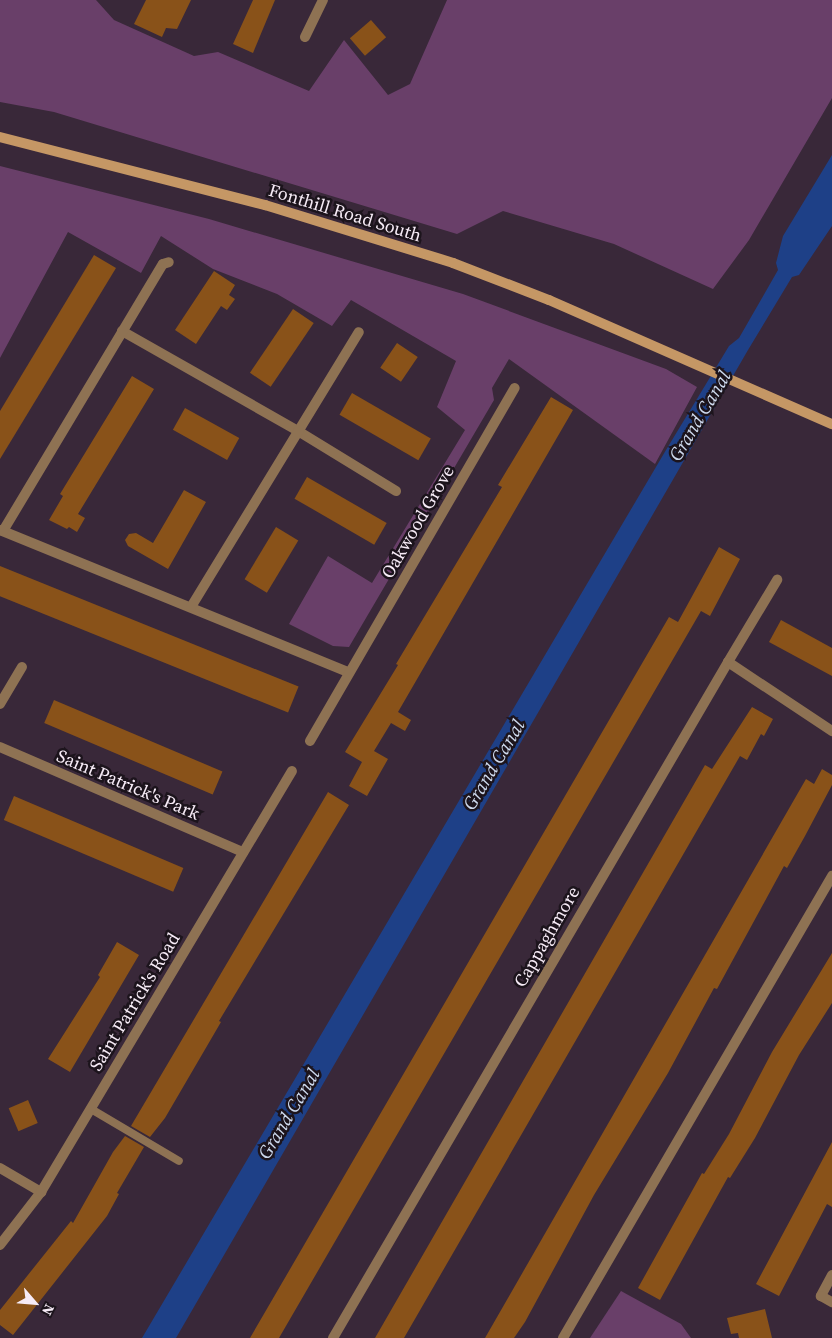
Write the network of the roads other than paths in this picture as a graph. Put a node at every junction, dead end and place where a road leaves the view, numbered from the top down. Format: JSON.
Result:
{"nodes":[{"id":1,"x":323,"y":0,"type":"edge"},
{"id":2,"x":305,"y":36,"type":"dead end"},
{"id":3,"x":0,"y":137,"type":"edge"},
{"id":4,"x":169,"y":262,"type":"dead end"},
{"id":5,"x":122,"y":331,"type":"junction"},
{"id":6,"x":359,"y":332,"type":"dead end"},
{"id":7,"x":515,"y":388,"type":"dead end"},
{"id":8,"x":832,"y":424,"type":"edge"},
{"id":9,"x":298,"y":430,"type":"junction"},
{"id":10,"x":396,"y":491,"type":"dead end"},
{"id":11,"x":1,"y":531,"type":"edge"},
{"id":12,"x":777,"y":580,"type":"dead end"},
{"id":13,"x":191,"y":607,"type":"junction"},
{"id":14,"x":728,"y":662,"type":"junction"},
{"id":15,"x":22,"y":667,"type":"dead end"},
{"id":16,"x":348,"y":672,"type":"junction"},
{"id":17,"x":0,"y":704,"type":"edge"},
{"id":18,"x":832,"y":731,"type":"edge"},
{"id":19,"x":310,"y":741,"type":"dead end"},
{"id":20,"x":0,"y":748,"type":"edge"},
{"id":21,"x":292,"y":771,"type":"dead end"},
{"id":22,"x":243,"y":852,"type":"junction"},
{"id":23,"x":832,"y":876,"type":"edge"},
{"id":24,"x":91,"y":1109,"type":"junction"},
{"id":25,"x":179,"y":1161,"type":"dead end"},
{"id":26,"x":0,"y":1168,"type":"edge"},
{"id":27,"x":41,"y":1192,"type":"junction"},
{"id":28,"x":0,"y":1245,"type":"edge"},
{"id":29,"x":832,"y":1275,"type":"edge"},
{"id":30,"x":832,"y":1302,"type":"edge"},
{"id":31,"x":333,"y":1338,"type":"edge"},
{"id":32,"x":563,"y":1338,"type":"edge"}],
"edges":[{"from":1,"to":2,"type":"street"},
{"from":3,"to":8,"type":"main road","name":"Fonthill Road South"},
{"from":4,"to":5,"type":"street"},
{"from":5,"to":9,"type":"street","name":"Oakwood Grove"},
{"from":5,"to":11,"type":"street"},
{"from":6,"to":9,"type":"street"},
{"from":7,"to":16,"type":"street","name":"Oakwood Grove"},
{"from":9,"to":10,"type":"street","name":"Oakwood Grove"},
{"from":9,"to":13,"type":"street"},
{"from":11,"to":13,"type":"street"},
{"from":12,"to":14,"type":"street","name":"Cappaghmore"},
{"from":13,"to":16,"type":"street"},
{"from":14,"to":18,"type":"street"},
{"from":14,"to":31,"type":"street","name":"Cappaghmore"},
{"from":15,"to":17,"type":"street"},
{"from":16,"to":19,"type":"street","name":"Oakwood Grove"},
{"from":20,"to":22,"type":"street","name":"Saint Patrick's Park"},
{"from":21,"to":22,"type":"street","name":"Saint Patrick's Road"},
{"from":22,"to":24,"type":"street","name":"Saint Patrick's Road"},
{"from":23,"to":32,"type":"street"},
{"from":24,"to":25,"type":"lane"},
{"from":24,"to":27,"type":"street","name":"Saint Patrick's Road"},
{"from":26,"to":27,"type":"street"},
{"from":27,"to":28,"type":"street","name":"Saint Patrick's Road"},
{"from":29,"to":30,"type":"street"}]}
